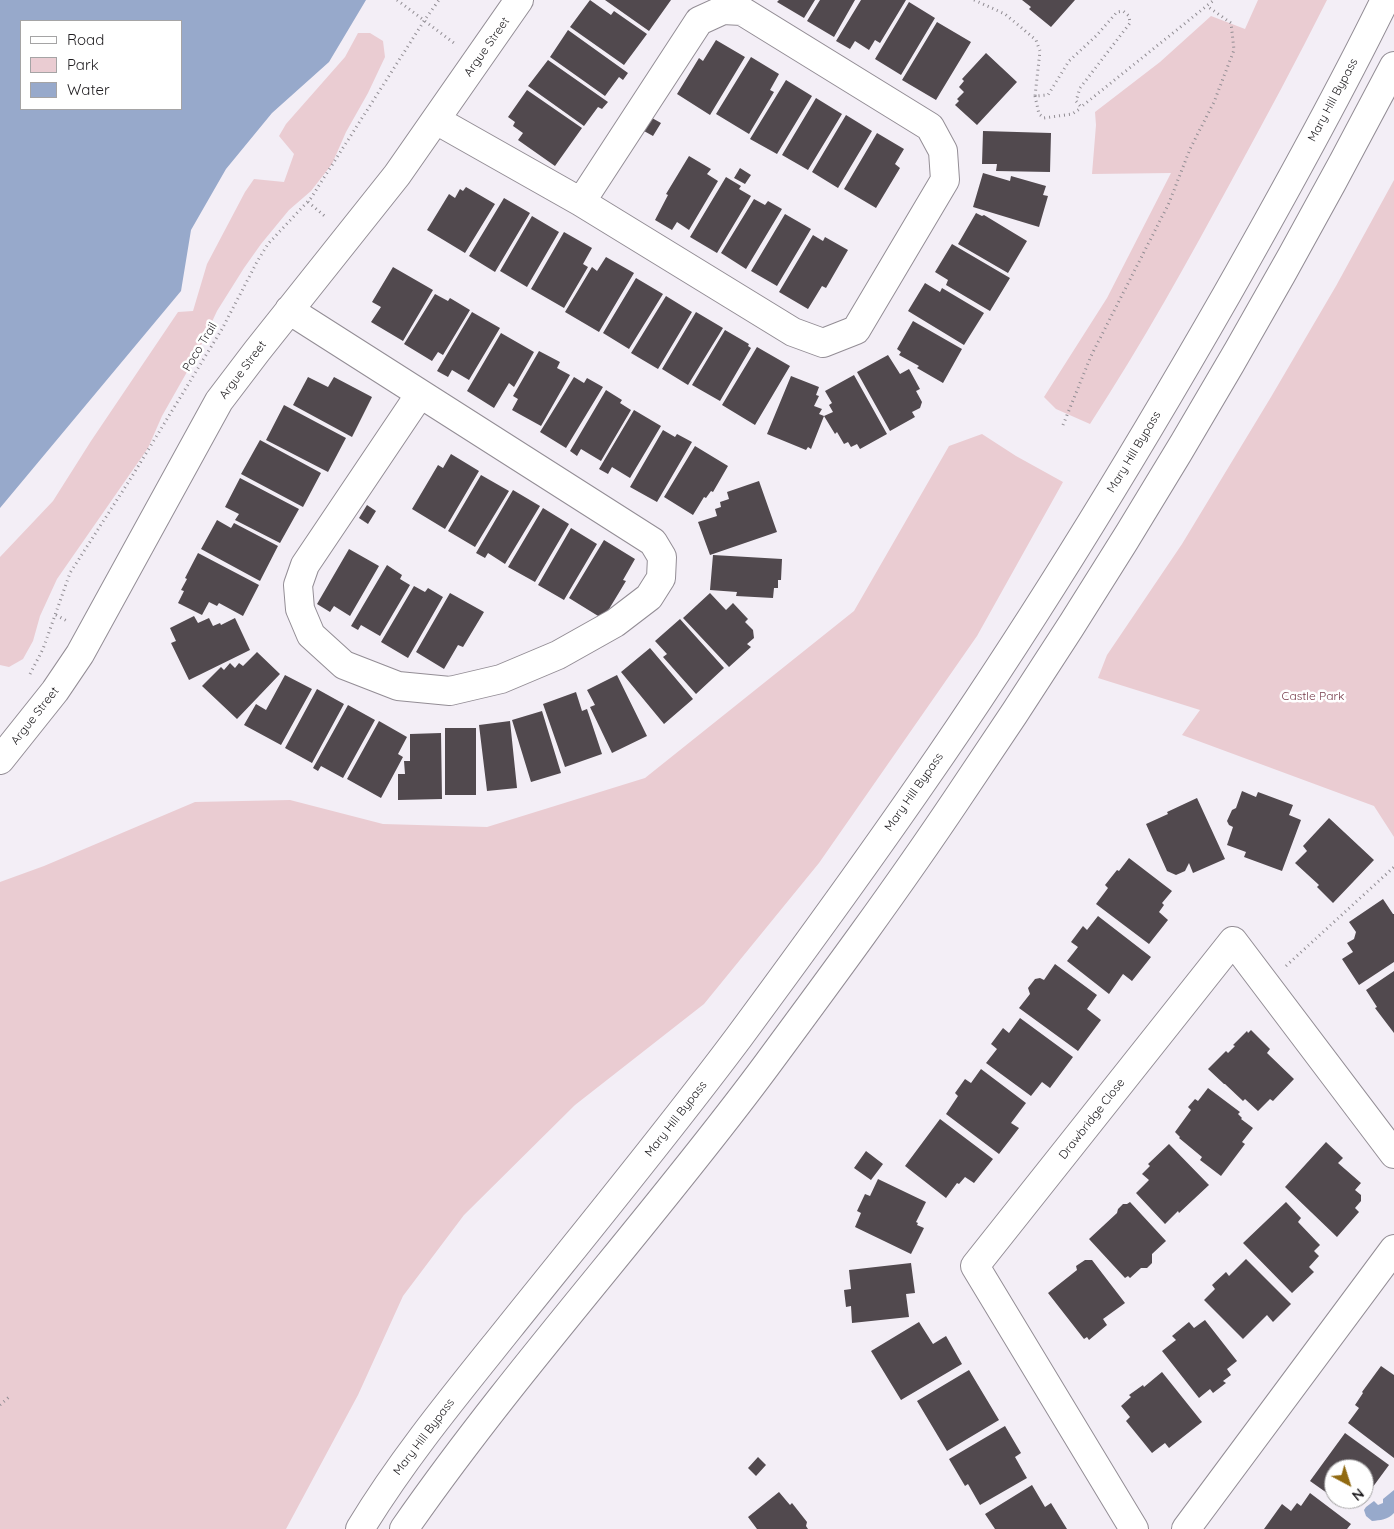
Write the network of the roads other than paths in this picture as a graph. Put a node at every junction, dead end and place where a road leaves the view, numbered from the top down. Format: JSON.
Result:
{"nodes":[{"id":1,"x":519,"y":0,"type":"edge"},
{"id":2,"x":1385,"y":0,"type":"edge"},
{"id":3,"x":1394,"y":66,"type":"edge"},
{"id":4,"x":436,"y":120,"type":"junction"},
{"id":5,"x":581,"y":202,"type":"junction"},
{"id":6,"x":289,"y":310,"type":"junction"},
{"id":7,"x":420,"y":394,"type":"junction"},
{"id":8,"x":0,"y":760,"type":"edge"},
{"id":9,"x":1394,"y":1154,"type":"edge"},
{"id":10,"x":1394,"y":1249,"type":"edge"},
{"id":11,"x":360,"y":1529,"type":"edge"},
{"id":12,"x":404,"y":1529,"type":"edge"},
{"id":13,"x":1134,"y":1529,"type":"edge"},
{"id":14,"x":1186,"y":1529,"type":"edge"}],
"edges":[{"from":1,"to":4,"type":"main road","name":"Argue Street"},
{"from":2,"to":11,"type":"main road","name":"Mary Hill Bypass"},
{"from":3,"to":12,"type":"main road"},
{"from":4,"to":5,"type":"main road"},
{"from":4,"to":6,"type":"main road","name":"Argue Street"},
{"from":5,"to":5,"type":"main road"},
{"from":6,"to":7,"type":"main road"},
{"from":6,"to":8,"type":"main road","name":"Argue Street"},
{"from":7,"to":7,"type":"main road"},
{"from":9,"to":13,"type":"main road","name":"Drawbridge Close"},
{"from":10,"to":14,"type":"main road"}]}
